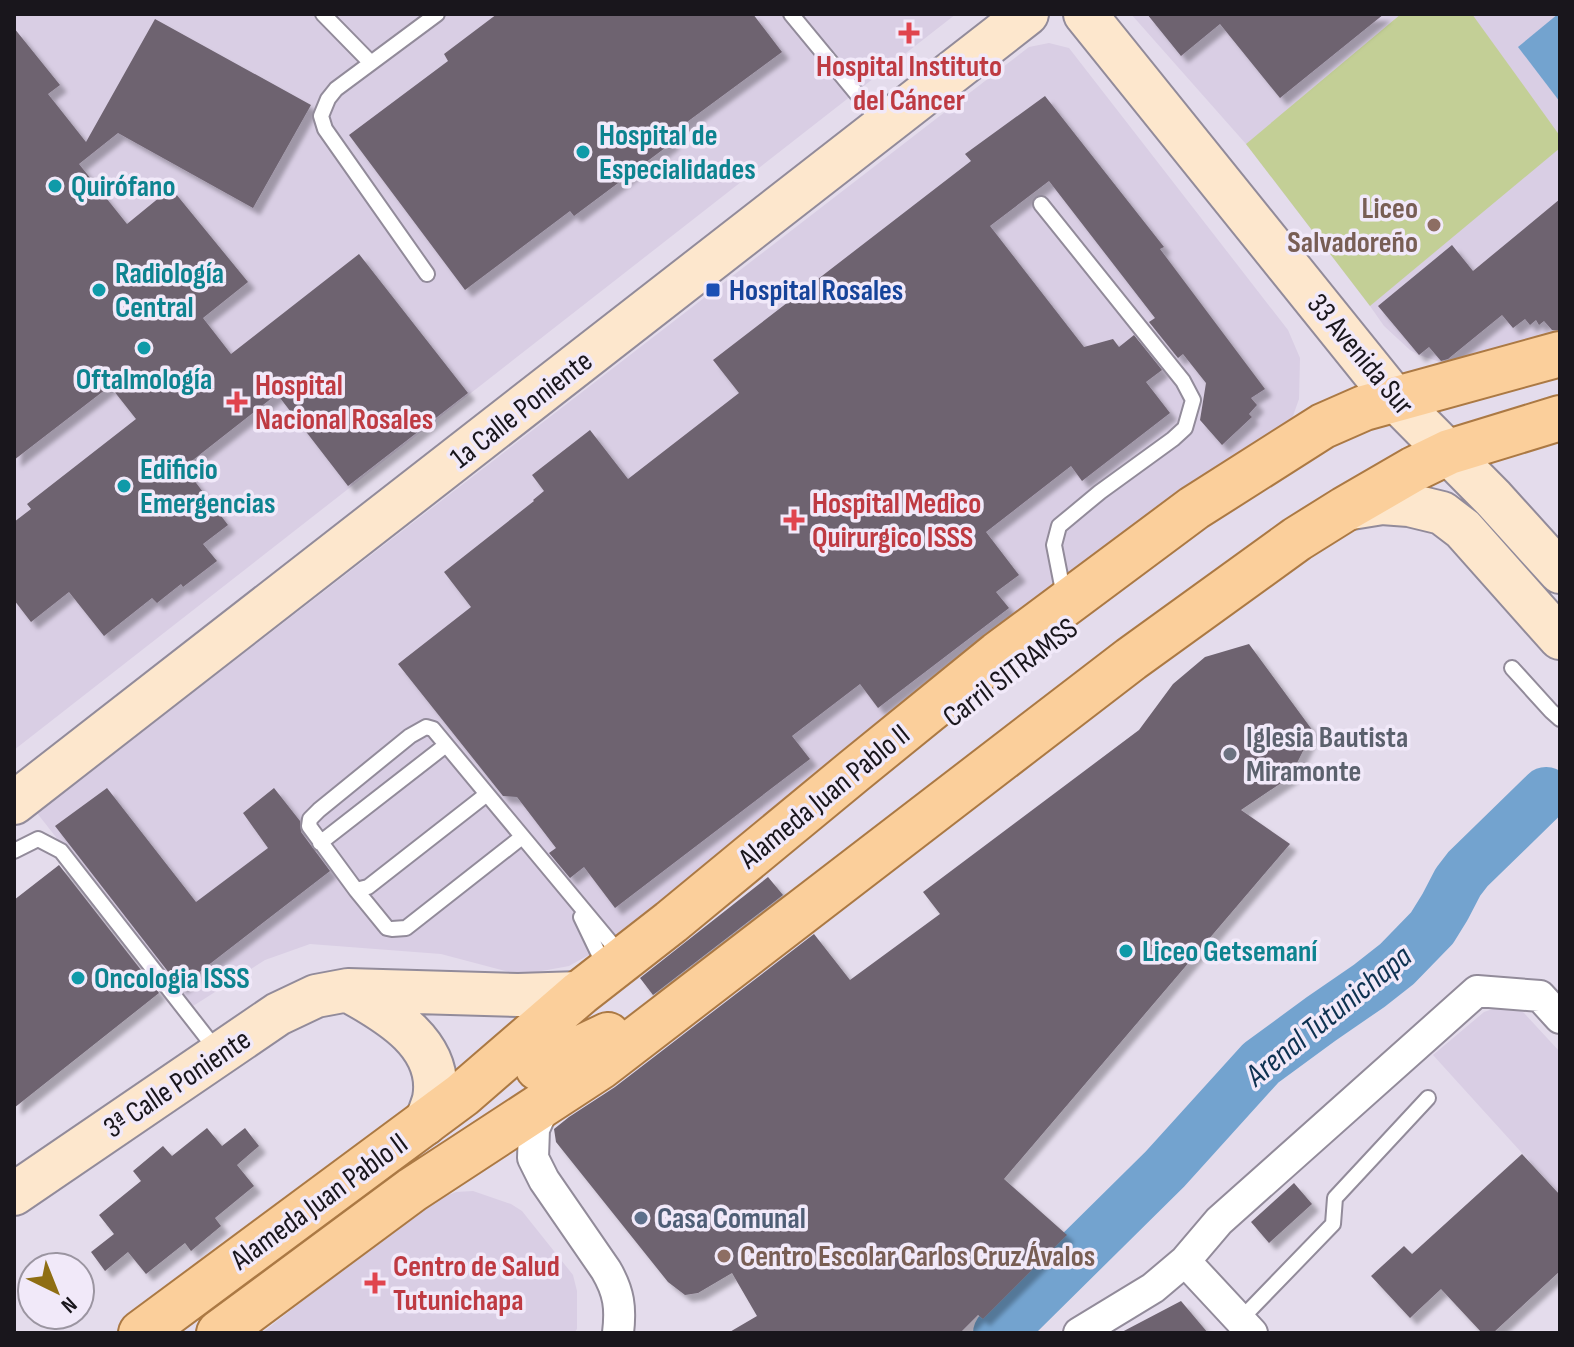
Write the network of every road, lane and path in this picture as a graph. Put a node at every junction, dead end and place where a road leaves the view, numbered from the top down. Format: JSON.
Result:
{"nodes":[{"id":1,"x":323,"y":14,"type":"edge"},
{"id":2,"x":437,"y":14,"type":"edge"},
{"id":3,"x":791,"y":14,"type":"edge"},
{"id":4,"x":1027,"y":14,"type":"edge"},
{"id":5,"x":1085,"y":14,"type":"edge"},
{"id":6,"x":371,"y":63,"type":"junction"},
{"id":7,"x":883,"y":126,"type":"junction"},
{"id":8,"x":1041,"y":204,"type":"dead end"},
{"id":9,"x":427,"y":274,"type":"dead end"},
{"id":10,"x":1560,"y":354,"type":"edge"},
{"id":11,"x":1395,"y":399,"type":"junction"},
{"id":12,"x":1560,"y":418,"type":"edge"},
{"id":13,"x":1431,"y":461,"type":"junction"},
{"id":14,"x":1345,"y":509,"type":"junction"},
{"id":15,"x":1560,"y":572,"type":"edge"},
{"id":16,"x":1063,"y":605,"type":"junction"},
{"id":17,"x":1560,"y":638,"type":"edge"},
{"id":18,"x":1512,"y":668,"type":"dead end"},
{"id":19,"x":1560,"y":719,"type":"edge"},
{"id":20,"x":446,"y":745,"type":"junction"},
{"id":21,"x":487,"y":794,"type":"junction"},
{"id":22,"x":14,"y":803,"type":"edge"},
{"id":23,"x":522,"y":837,"type":"junction"},
{"id":24,"x":320,"y":843,"type":"junction"},
{"id":25,"x":14,"y":851,"type":"edge"},
{"id":26,"x":356,"y":890,"type":"junction"},
{"id":27,"x":604,"y":974,"type":"junction"},
{"id":28,"x":348,"y":990,"type":"junction"},
{"id":29,"x":1560,"y":1018,"type":"edge"},
{"id":30,"x":220,"y":1054,"type":"junction"},
{"id":31,"x":553,"y":1078,"type":"junction"},
{"id":32,"x":1428,"y":1098,"type":"dead end"},
{"id":33,"x":425,"y":1124,"type":"junction"},
{"id":34,"x":433,"y":1175,"type":"junction"},
{"id":35,"x":544,"y":1180,"type":"junction"},
{"id":36,"x":14,"y":1194,"type":"edge"},
{"id":37,"x":1185,"y":1261,"type":"junction"},
{"id":38,"x":1246,"y":1327,"type":"edge"},
{"id":39,"x":141,"y":1333,"type":"edge"},
{"id":40,"x":182,"y":1333,"type":"edge"},
{"id":41,"x":219,"y":1333,"type":"edge"},
{"id":42,"x":618,"y":1333,"type":"edge"},
{"id":43,"x":1079,"y":1333,"type":"edge"}],
"edges":[{"from":1,"to":6,"type":"lane"},
{"from":2,"to":6,"type":"lane"},
{"from":3,"to":7,"type":"lane"},
{"from":4,"to":7,"type":"street","name":"1a Calle Poniente"},
{"from":5,"to":11,"type":"street","name":"33 Avenida Sur"},
{"from":6,"to":9,"type":"lane"},
{"from":7,"to":22,"type":"street","name":"1a Calle Poniente"},
{"from":8,"to":16,"type":"lane"},
{"from":10,"to":11,"type":"main road","name":"Alameda Juan Pablo II"},
{"from":11,"to":13,"type":"street","name":"33 Avenida Sur"},
{"from":11,"to":16,"type":"main road","name":"Alameda Juan Pablo II"},
{"from":11,"to":31,"type":"main road","name":"Carril SITRAMSS"},
{"from":12,"to":13,"type":"main road","name":"Alameda Juan Pablo II"},
{"from":13,"to":14,"type":"main road","name":"Alameda Juan Pablo II"},
{"from":13,"to":15,"type":"street","name":"33 Avenida Sur"},
{"from":13,"to":31,"type":"main road","name":"Carril SITRAMSS"},
{"from":14,"to":17,"type":"street"},
{"from":14,"to":31,"type":"main road","name":"Alameda Juan Pablo II"},
{"from":16,"to":27,"type":"main road","name":"Alameda Juan Pablo II"},
{"from":18,"to":19,"type":"lane"},
{"from":20,"to":21,"type":"lane"},
{"from":20,"to":24,"type":"lane"},
{"from":20,"to":24,"type":"lane"},
{"from":21,"to":23,"type":"lane"},
{"from":21,"to":26,"type":"lane"},
{"from":23,"to":26,"type":"lane"},
{"from":23,"to":27,"type":"lane"},
{"from":24,"to":26,"type":"lane"},
{"from":25,"to":30,"type":"lane"},
{"from":27,"to":28,"type":"street","name":"3ª Calle Poniente"},
{"from":27,"to":33,"type":"main road","name":"Alameda Juan Pablo II"},
{"from":28,"to":30,"type":"street","name":"3ª Calle Poniente"},
{"from":28,"to":33,"type":"street"},
{"from":29,"to":37,"type":"street"},
{"from":30,"to":36,"type":"street","name":"3ª Calle Poniente"},
{"from":31,"to":34,"type":"main road","name":"Alameda Juan Pablo II"},
{"from":31,"to":35,"type":"street"},
{"from":31,"to":40,"type":"main road","name":"Carril SITRAMSS"},
{"from":32,"to":38,"type":"lane"},
{"from":33,"to":39,"type":"main road","name":"Alameda Juan Pablo II"},
{"from":34,"to":35,"type":"street"},
{"from":34,"to":41,"type":"main road","name":"Alameda Juan Pablo II"},
{"from":35,"to":42,"type":"street"},
{"from":37,"to":38,"type":"street"},
{"from":37,"to":43,"type":"street"}]}
